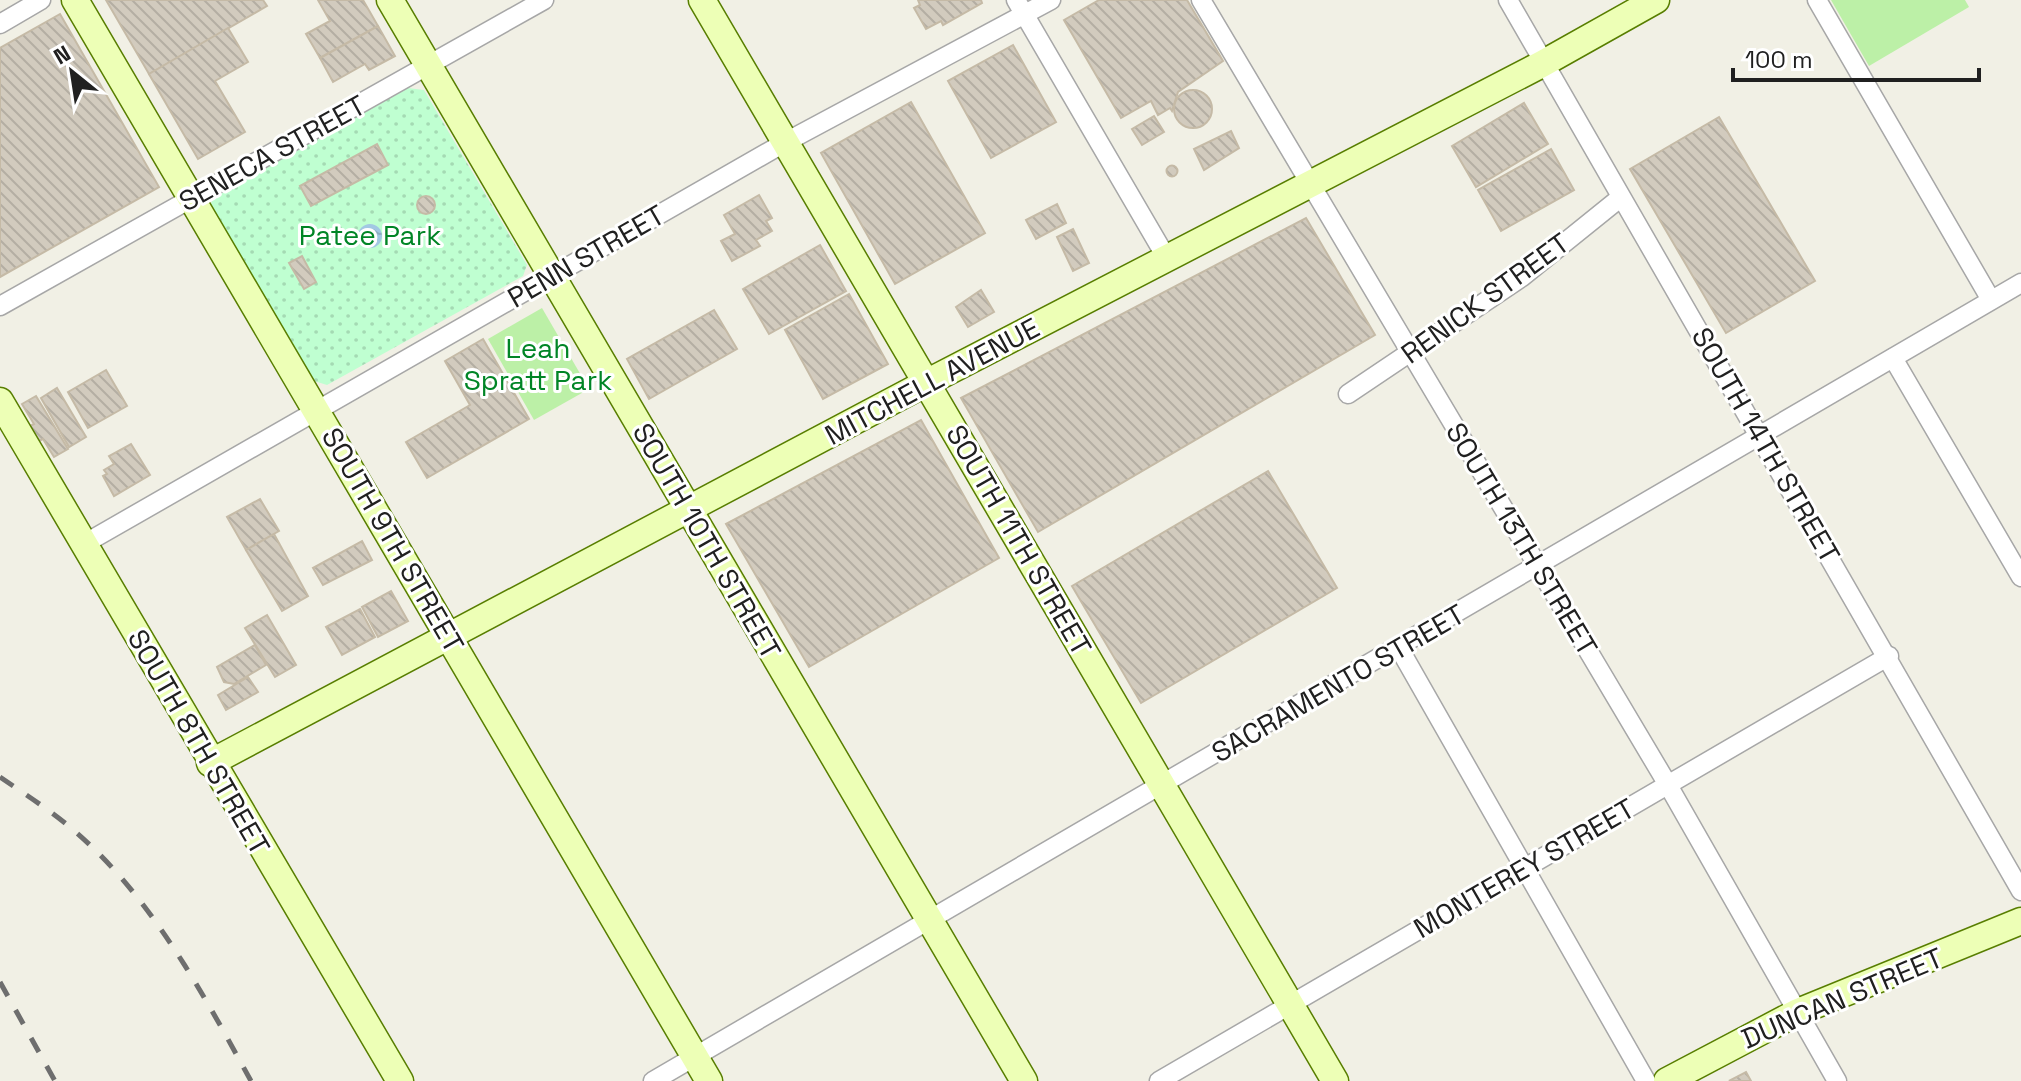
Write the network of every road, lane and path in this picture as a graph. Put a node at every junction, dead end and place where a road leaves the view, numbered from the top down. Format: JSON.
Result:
{"nodes":[{"id":1,"x":41,"y":0,"type":"edge"},
{"id":2,"x":75,"y":0,"type":"edge"},
{"id":3,"x":390,"y":0,"type":"edge"},
{"id":4,"x":544,"y":0,"type":"edge"},
{"id":5,"x":702,"y":0,"type":"edge"},
{"id":6,"x":1051,"y":0,"type":"edge"},
{"id":7,"x":1201,"y":0,"type":"edge"},
{"id":8,"x":1508,"y":0,"type":"edge"},
{"id":9,"x":1656,"y":0,"type":"edge"},
{"id":10,"x":1817,"y":0,"type":"edge"},
{"id":11,"x":1020,"y":8,"type":"edge"},
{"id":12,"x":0,"y":24,"type":"edge"},
{"id":13,"x":1542,"y":64,"type":"junction"},
{"id":14,"x":429,"y":65,"type":"junction"},
{"id":15,"x":784,"y":143,"type":"junction"},
{"id":16,"x":1310,"y":184,"type":"junction"},
{"id":17,"x":1620,"y":198,"type":"junction"},
{"id":18,"x":192,"y":199,"type":"junction"},
{"id":19,"x":1166,"y":257,"type":"junction"},
{"id":20,"x":552,"y":275,"type":"junction"},
{"id":21,"x":2021,"y":283,"type":"edge"},
{"id":22,"x":1991,"y":300,"type":"junction"},
{"id":23,"x":0,"y":306,"type":"edge"},
{"id":24,"x":1411,"y":353,"type":"junction"},
{"id":25,"x":1893,"y":358,"type":"junction"},
{"id":26,"x":926,"y":383,"type":"junction"},
{"id":27,"x":1348,"y":394,"type":"dead end"},
{"id":28,"x":0,"y":401,"type":"edge"},
{"id":29,"x":317,"y":411,"type":"junction"},
{"id":30,"x":1762,"y":435,"type":"junction"},
{"id":31,"x":689,"y":510,"type":"junction"},
{"id":32,"x":84,"y":544,"type":"junction"},
{"id":33,"x":1537,"y":565,"type":"junction"},
{"id":34,"x":2021,"y":577,"type":"edge"},
{"id":35,"x":449,"y":637,"type":"junction"},
{"id":36,"x":1399,"y":648,"type":"junction"},
{"id":37,"x":1889,"y":656,"type":"junction"},
{"id":38,"x":210,"y":763,"type":"junction"},
{"id":39,"x":1162,"y":785,"type":"junction"},
{"id":40,"x":1668,"y":785,"type":"junction"},
{"id":41,"x":1522,"y":868,"type":"junction"},
{"id":42,"x":2021,"y":891,"type":"edge"},
{"id":43,"x":929,"y":921,"type":"junction"},
{"id":44,"x":2021,"y":921,"type":"edge"},
{"id":45,"x":1290,"y":1004,"type":"junction"},
{"id":46,"x":1798,"y":1012,"type":"junction"},
{"id":47,"x":695,"y":1057,"type":"junction"},
{"id":48,"x":400,"y":1081,"type":"edge"},
{"id":49,"x":653,"y":1081,"type":"edge"},
{"id":50,"x":709,"y":1081,"type":"edge"},
{"id":51,"x":1024,"y":1081,"type":"edge"},
{"id":52,"x":1159,"y":1081,"type":"edge"},
{"id":53,"x":1335,"y":1081,"type":"edge"},
{"id":54,"x":1646,"y":1081,"type":"edge"},
{"id":55,"x":1667,"y":1081,"type":"edge"},
{"id":56,"x":1837,"y":1081,"type":"edge"}],
"edges":[{"from":1,"to":12,"type":"street"},
{"from":2,"to":18,"type":"main road","name":"SOUTH 9TH STREET"},
{"from":3,"to":14,"type":"main road","name":"SOUTH 10TH STREET"},
{"from":4,"to":14,"type":"street","name":"SENECA STREET"},
{"from":5,"to":15,"type":"main road","name":"SOUTH 11TH STREET"},
{"from":6,"to":11,"type":"street","name":"PENN STREET"},
{"from":7,"to":16,"type":"street","name":"SOUTH 13TH STREET"},
{"from":8,"to":13,"type":"street","name":"SOUTH 14TH STREET"},
{"from":9,"to":13,"type":"main road","name":"MITCHELL AVENUE"},
{"from":10,"to":22,"type":"street"},
{"from":11,"to":15,"type":"street","name":"PENN STREET"},
{"from":11,"to":19,"type":"street"},
{"from":13,"to":16,"type":"main road","name":"MITCHELL AVENUE"},
{"from":13,"to":17,"type":"street","name":"SOUTH 14TH STREET"},
{"from":14,"to":18,"type":"street","name":"SENECA STREET"},
{"from":14,"to":20,"type":"main road","name":"SOUTH 10TH STREET"},
{"from":15,"to":20,"type":"street","name":"PENN STREET"},
{"from":15,"to":26,"type":"main road","name":"SOUTH 11TH STREET"},
{"from":16,"to":19,"type":"main road","name":"MITCHELL AVENUE"},
{"from":16,"to":24,"type":"street","name":"SOUTH 13TH STREET"},
{"from":17,"to":24,"type":"street","name":"RENICK STREET"},
{"from":17,"to":30,"type":"street","name":"SOUTH 14TH STREET"},
{"from":18,"to":23,"type":"street","name":"SENECA STREET"},
{"from":18,"to":29,"type":"main road","name":"SOUTH 9TH STREET"},
{"from":19,"to":26,"type":"main road","name":"MITCHELL AVENUE"},
{"from":20,"to":29,"type":"street","name":"PENN STREET"},
{"from":20,"to":31,"type":"main road","name":"SOUTH 10TH STREET"},
{"from":21,"to":22,"type":"street","name":"SACRAMENTO STREET"},
{"from":22,"to":25,"type":"street","name":"SACRAMENTO STREET"},
{"from":24,"to":27,"type":"street","name":"RENICK STREET"},
{"from":24,"to":33,"type":"street","name":"SOUTH 13TH STREET"},
{"from":25,"to":30,"type":"street","name":"SACRAMENTO STREET"},
{"from":25,"to":34,"type":"street"},
{"from":26,"to":31,"type":"main road","name":"MITCHELL AVENUE"},
{"from":26,"to":39,"type":"main road","name":"SOUTH 11TH STREET"},
{"from":28,"to":32,"type":"main road","name":"SOUTH 8TH STREET"},
{"from":29,"to":32,"type":"street","name":"PENN STREET"},
{"from":29,"to":35,"type":"main road","name":"SOUTH 9TH STREET"},
{"from":30,"to":33,"type":"street","name":"SACRAMENTO STREET"},
{"from":30,"to":37,"type":"street","name":"SOUTH 14TH STREET"},
{"from":31,"to":35,"type":"main road","name":"MITCHELL AVENUE"},
{"from":31,"to":43,"type":"main road","name":"SOUTH 10TH STREET"},
{"from":32,"to":38,"type":"main road","name":"SOUTH 8TH STREET"},
{"from":33,"to":36,"type":"street","name":"SACRAMENTO STREET"},
{"from":33,"to":40,"type":"street","name":"SOUTH 13TH STREET"},
{"from":35,"to":38,"type":"main road","name":"MITCHELL AVENUE"},
{"from":35,"to":47,"type":"main road","name":"SOUTH 9TH STREET"},
{"from":36,"to":39,"type":"street","name":"SACRAMENTO STREET"},
{"from":36,"to":41,"type":"street"},
{"from":37,"to":40,"type":"street","name":"MONTEREY STREET"},
{"from":37,"to":42,"type":"street","name":"SOUTH 14TH STREET"},
{"from":38,"to":48,"type":"main road","name":"SOUTH 8TH STREET"},
{"from":39,"to":43,"type":"street","name":"SACRAMENTO STREET"},
{"from":39,"to":45,"type":"main road","name":"SOUTH 11TH STREET"},
{"from":40,"to":41,"type":"street","name":"MONTEREY STREET"},
{"from":40,"to":46,"type":"street","name":"SOUTH 13TH STREET"},
{"from":41,"to":45,"type":"street","name":"MONTEREY STREET"},
{"from":41,"to":54,"type":"street"},
{"from":43,"to":47,"type":"street","name":"SACRAMENTO STREET"},
{"from":43,"to":51,"type":"main road","name":"SOUTH 10TH STREET"},
{"from":44,"to":46,"type":"main road","name":"DUNCAN STREET"},
{"from":45,"to":52,"type":"street","name":"MONTEREY STREET"},
{"from":45,"to":53,"type":"main road","name":"SOUTH 11TH STREET"},
{"from":46,"to":55,"type":"main road","name":"DUNCAN STREET"},
{"from":46,"to":56,"type":"street","name":"SOUTH 13TH STREET"},
{"from":47,"to":49,"type":"street","name":"SACRAMENTO STREET"},
{"from":47,"to":50,"type":"main road","name":"SOUTH 9TH STREET"}]}
